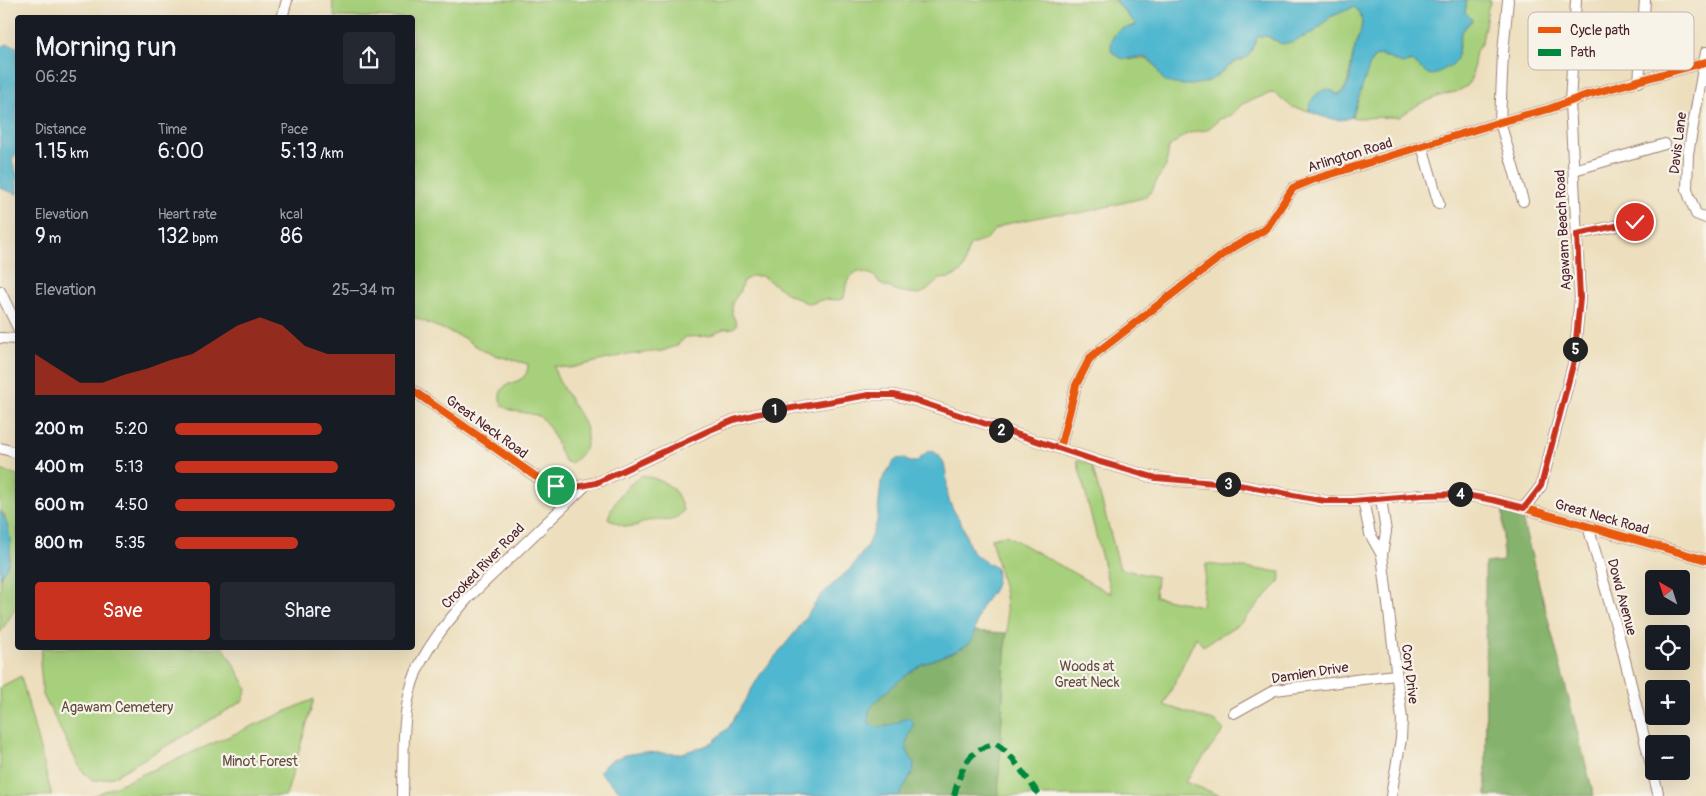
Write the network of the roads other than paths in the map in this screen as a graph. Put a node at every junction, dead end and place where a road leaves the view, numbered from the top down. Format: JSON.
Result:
{"nodes":[{"id":1,"x":288,"y":0,"type":"edge"},
{"id":2,"x":1508,"y":0,"type":"edge"},
{"id":3,"x":283,"y":15,"type":"edge"},
{"id":4,"x":1706,"y":52,"type":"edge"},
{"id":5,"x":1705,"y":63,"type":"edge"},
{"id":6,"x":1572,"y":70,"type":"edge"},
{"id":7,"x":1640,"y":70,"type":"edge"},
{"id":8,"x":1681,"y":70,"type":"edge"},
{"id":9,"x":1639,"y":82,"type":"junction"},
{"id":10,"x":1570,"y":102,"type":"junction"},
{"id":11,"x":1500,"y":122,"type":"junction"},
{"id":12,"x":1665,"y":144,"type":"dead end"},
{"id":13,"x":1422,"y":146,"type":"junction"},
{"id":14,"x":1574,"y":170,"type":"junction"},
{"id":15,"x":1523,"y":201,"type":"dead end"},
{"id":16,"x":1439,"y":204,"type":"dead end"},
{"id":17,"x":1706,"y":218,"type":"edge"},
{"id":18,"x":1635,"y":222,"type":"dead end"},
{"id":19,"x":1577,"y":234,"type":"junction"},
{"id":20,"x":0,"y":291,"type":"edge"},
{"id":21,"x":15,"y":322,"type":"edge"},
{"id":22,"x":0,"y":338,"type":"edge"},
{"id":23,"x":15,"y":339,"type":"edge"},
{"id":24,"x":415,"y":392,"type":"edge"},
{"id":25,"x":0,"y":448,"type":"edge"},
{"id":26,"x":1060,"y":449,"type":"junction"},
{"id":27,"x":15,"y":452,"type":"edge"},
{"id":28,"x":585,"y":486,"type":"junction"},
{"id":29,"x":1381,"y":498,"type":"junction"},
{"id":30,"x":1363,"y":500,"type":"junction"},
{"id":31,"x":1524,"y":508,"type":"junction"},
{"id":32,"x":1588,"y":526,"type":"junction"},
{"id":33,"x":1382,"y":555,"type":"junction"},
{"id":34,"x":1706,"y":560,"type":"edge"},
{"id":35,"x":1395,"y":675,"type":"junction"},
{"id":36,"x":1234,"y":713,"type":"dead end"},
{"id":37,"x":1658,"y":793,"type":"dead end"},
{"id":38,"x":403,"y":796,"type":"edge"},
{"id":39,"x":1391,"y":796,"type":"edge"}],
"edges":[{"from":1,"to":3,"type":"street"},
{"from":2,"to":11,"type":"street"},
{"from":4,"to":5,"type":"street","name":"Davis Lane"},
{"from":5,"to":17,"type":"street","name":"Davis Lane"},
{"from":6,"to":10,"type":"street","name":"Agawam Beach Road"},
{"from":7,"to":9,"type":"street"},
{"from":8,"to":9,"type":"street","name":"Arlington Road"},
{"from":9,"to":10,"type":"street","name":"Arlington Road"},
{"from":10,"to":11,"type":"street","name":"Arlington Road"},
{"from":10,"to":14,"type":"street","name":"Agawam Beach Road"},
{"from":11,"to":13,"type":"street","name":"Arlington Road"},
{"from":11,"to":15,"type":"street"},
{"from":12,"to":14,"type":"street"},
{"from":13,"to":16,"type":"street"},
{"from":13,"to":26,"type":"street","name":"Arlington Road"},
{"from":14,"to":19,"type":"street","name":"Agawam Beach Road"},
{"from":18,"to":19,"type":"street"},
{"from":19,"to":31,"type":"street","name":"Agawam Beach Road"},
{"from":20,"to":21,"type":"street"},
{"from":22,"to":23,"type":"street"},
{"from":24,"to":28,"type":"street","name":"Great Neck Road"},
{"from":25,"to":27,"type":"street"},
{"from":26,"to":28,"type":"street","name":"Great Neck Road"},
{"from":26,"to":30,"type":"street","name":"Great Neck Road"},
{"from":28,"to":38,"type":"street","name":"Crooked River Road"},
{"from":29,"to":30,"type":"street","name":"Great Neck Road"},
{"from":29,"to":31,"type":"street","name":"Great Neck Road"},
{"from":29,"to":33,"type":"street","name":"Cory Drive"},
{"from":30,"to":33,"type":"street","name":"Cory Drive"},
{"from":31,"to":32,"type":"street","name":"Great Neck Road"},
{"from":32,"to":34,"type":"street","name":"Great Neck Road"},
{"from":32,"to":37,"type":"street","name":"Dowd Avenue"},
{"from":33,"to":35,"type":"street","name":"Cory Drive"},
{"from":35,"to":36,"type":"street","name":"Damien Drive"},
{"from":35,"to":39,"type":"street","name":"Cory Drive"}]}
